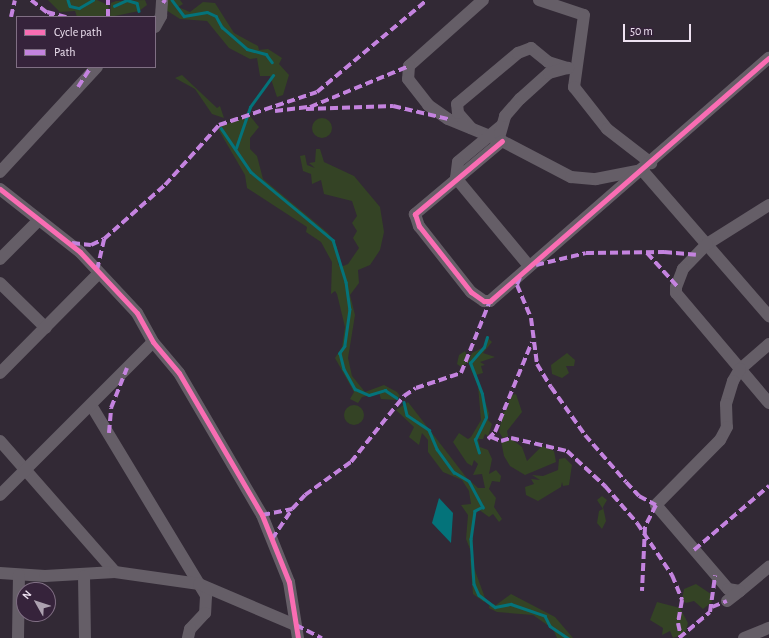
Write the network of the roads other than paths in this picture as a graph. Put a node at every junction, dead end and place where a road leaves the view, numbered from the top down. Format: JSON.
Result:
{"nodes":[{"id":1,"x":162,"y":0,"type":"edge"},
{"id":2,"x":483,"y":0,"type":"edge"},
{"id":3,"x":539,"y":0,"type":"edge"},
{"id":4,"x":156,"y":25,"type":"edge"},
{"id":5,"x":769,"y":58,"type":"edge"},
{"id":6,"x":573,"y":67,"type":"junction"},
{"id":7,"x":96,"y":68,"type":"edge"},
{"id":8,"x":473,"y":130,"type":"junction"},
{"id":9,"x":496,"y":138,"type":"junction"},
{"id":10,"x":647,"y":166,"type":"junction"},
{"id":11,"x":0,"y":172,"type":"edge"},
{"id":12,"x":456,"y":178,"type":"junction"},
{"id":13,"x":0,"y":189,"type":"edge"},
{"id":14,"x":769,"y":205,"type":"edge"},
{"id":15,"x":38,"y":220,"type":"junction"},
{"id":16,"x":707,"y":244,"type":"junction"},
{"id":17,"x":0,"y":259,"type":"edge"},
{"id":18,"x":529,"y":266,"type":"junction"},
{"id":19,"x":98,"y":274,"type":"junction"},
{"id":20,"x":0,"y":283,"type":"edge"},
{"id":21,"x":769,"y":316,"type":"edge"},
{"id":22,"x":46,"y":328,"type":"junction"},
{"id":23,"x":153,"y":342,"type":"junction"},
{"id":24,"x":769,"y":344,"type":"edge"},
{"id":25,"x":740,"y":369,"type":"junction"},
{"id":26,"x":0,"y":374,"type":"edge"},
{"id":27,"x":769,"y":403,"type":"edge"},
{"id":28,"x":91,"y":405,"type":"junction"},
{"id":29,"x":0,"y":441,"type":"edge"},
{"id":30,"x":26,"y":469,"type":"junction"},
{"id":31,"x":0,"y":495,"type":"edge"},
{"id":32,"x":769,"y":567,"type":"edge"},
{"id":33,"x":115,"y":572,"type":"junction"},
{"id":34,"x":0,"y":573,"type":"edge"},
{"id":35,"x":19,"y":575,"type":"junction"},
{"id":36,"x":84,"y":576,"type":"junction"},
{"id":37,"x":199,"y":584,"type":"junction"},
{"id":38,"x":740,"y":591,"type":"junction"},
{"id":39,"x":727,"y":601,"type":"dead end"},
{"id":40,"x":295,"y":625,"type":"junction"},
{"id":41,"x":769,"y":628,"type":"edge"},
{"id":42,"x":18,"y":638,"type":"edge"},
{"id":43,"x":85,"y":638,"type":"edge"},
{"id":44,"x":188,"y":638,"type":"edge"},
{"id":45,"x":298,"y":638,"type":"edge"},
{"id":46,"x":744,"y":638,"type":"edge"}],
"edges":[{"from":1,"to":4,"type":"street"},
{"from":2,"to":8,"type":"street"},
{"from":3,"to":6,"type":"street"},
{"from":5,"to":10,"type":"street"},
{"from":6,"to":8,"type":"street"},
{"from":6,"to":9,"type":"street"},
{"from":6,"to":10,"type":"street"},
{"from":7,"to":11,"type":"street"},
{"from":8,"to":9,"type":"street"},
{"from":9,"to":10,"type":"street"},
{"from":9,"to":12,"type":"street"},
{"from":10,"to":16,"type":"street"},
{"from":10,"to":18,"type":"street"},
{"from":12,"to":18,"type":"street"},
{"from":12,"to":18,"type":"street"},
{"from":13,"to":15,"type":"street"},
{"from":14,"to":16,"type":"street"},
{"from":15,"to":17,"type":"street"},
{"from":15,"to":19,"type":"street"},
{"from":16,"to":21,"type":"street"},
{"from":16,"to":25,"type":"street"},
{"from":19,"to":22,"type":"street"},
{"from":19,"to":23,"type":"street"},
{"from":20,"to":22,"type":"street"},
{"from":22,"to":26,"type":"street"},
{"from":23,"to":28,"type":"street"},
{"from":23,"to":40,"type":"street"},
{"from":24,"to":25,"type":"street"},
{"from":25,"to":27,"type":"street"},
{"from":25,"to":38,"type":"street"},
{"from":28,"to":30,"type":"street"},
{"from":28,"to":37,"type":"street"},
{"from":29,"to":30,"type":"street"},
{"from":30,"to":31,"type":"street"},
{"from":30,"to":33,"type":"street"},
{"from":32,"to":38,"type":"street"},
{"from":33,"to":36,"type":"street"},
{"from":33,"to":37,"type":"street"},
{"from":34,"to":35,"type":"street"},
{"from":35,"to":36,"type":"street"},
{"from":35,"to":42,"type":"street"},
{"from":36,"to":43,"type":"street"},
{"from":37,"to":40,"type":"street"},
{"from":37,"to":44,"type":"street"},
{"from":38,"to":39,"type":"street"},
{"from":40,"to":45,"type":"street"},
{"from":41,"to":46,"type":"street"}]}
